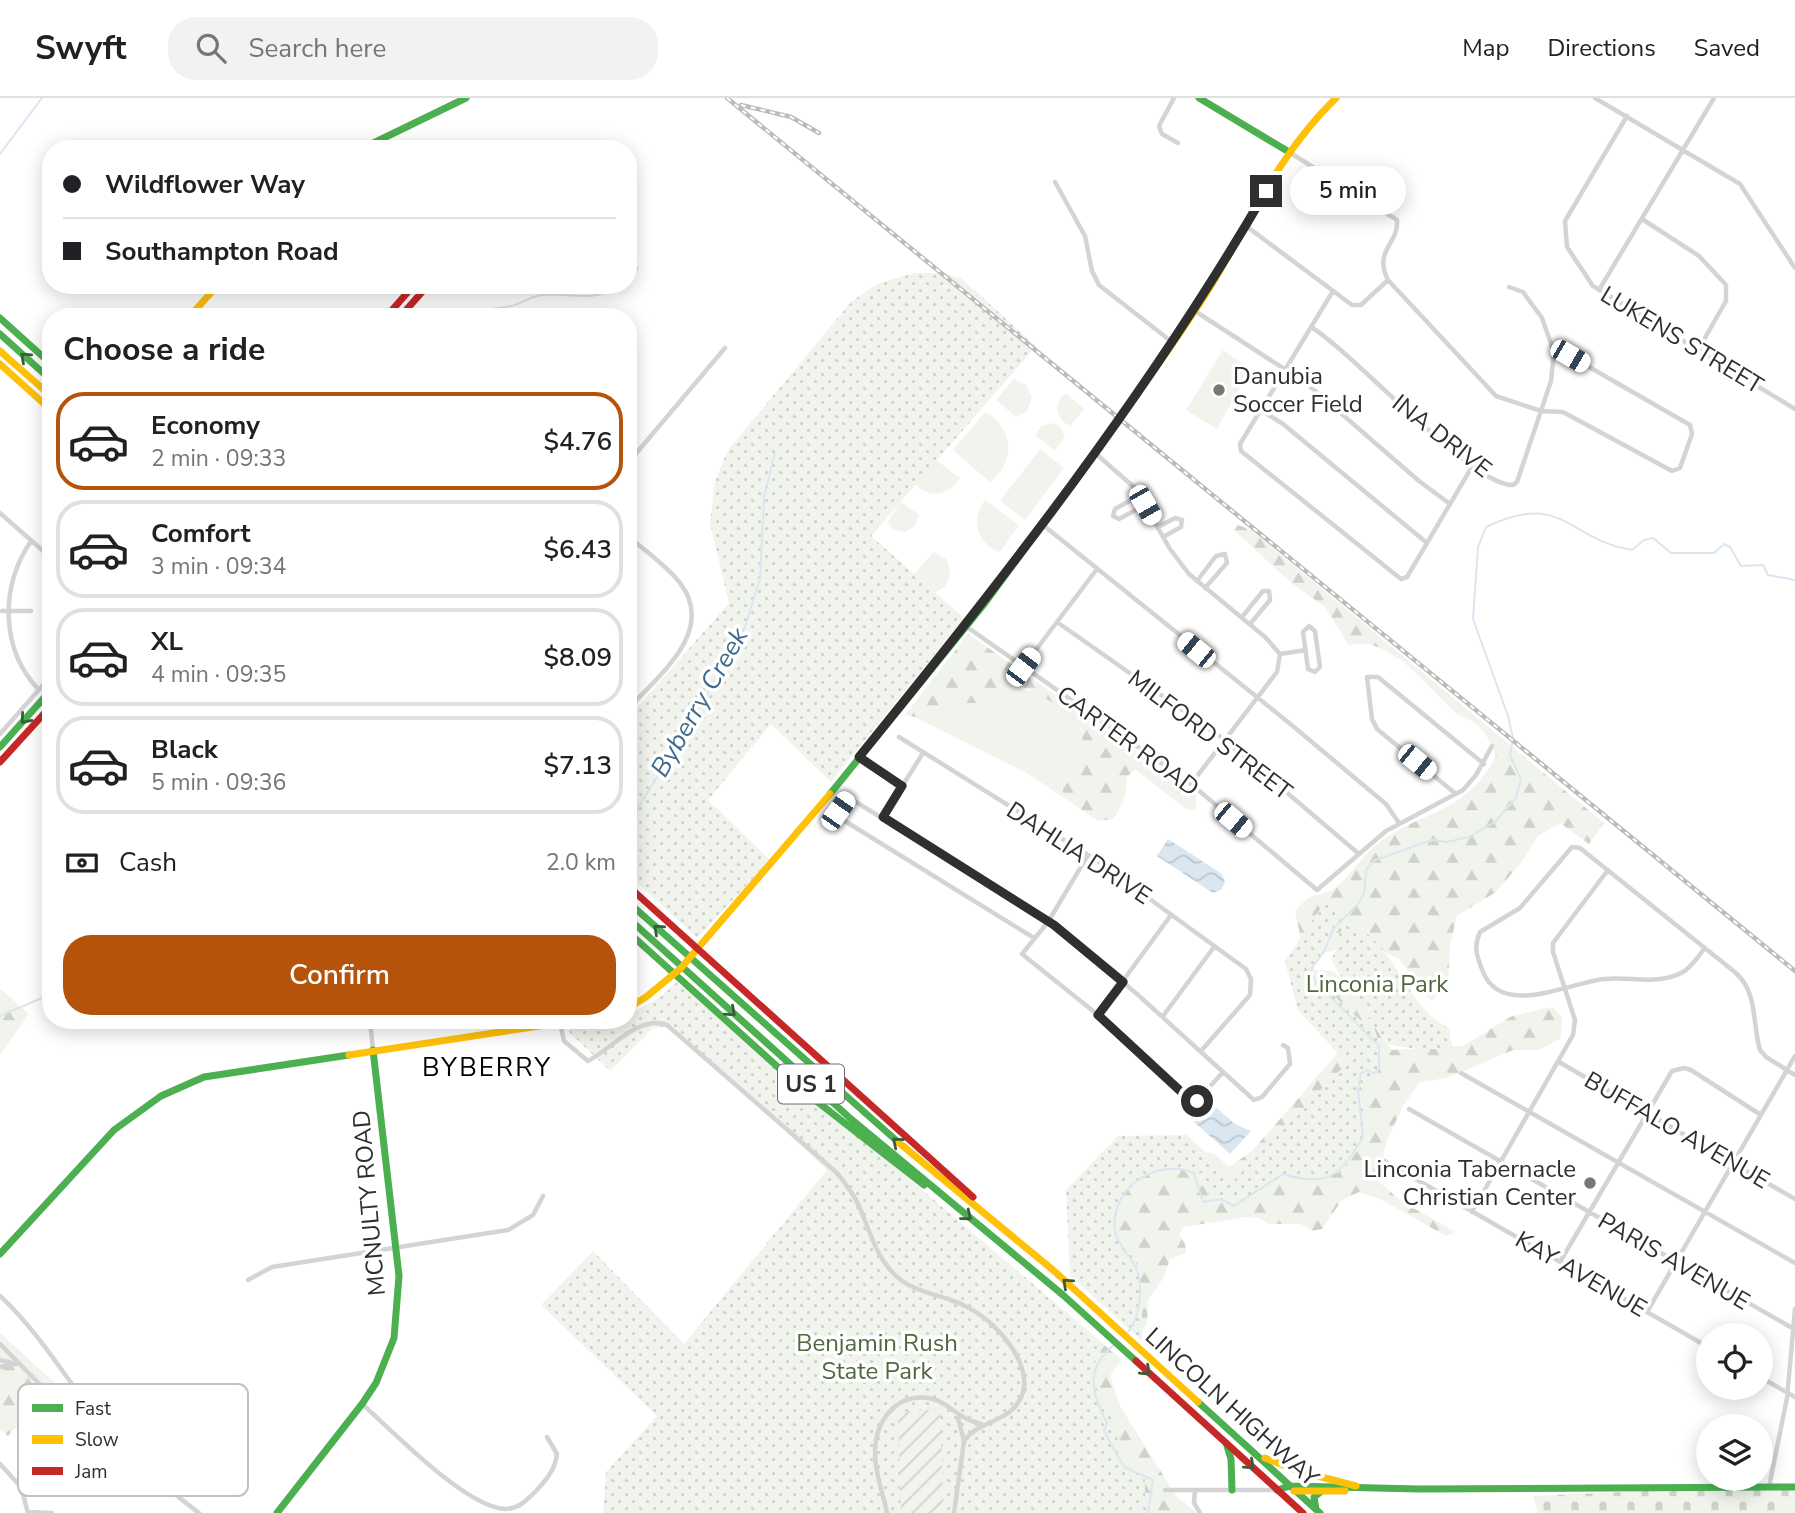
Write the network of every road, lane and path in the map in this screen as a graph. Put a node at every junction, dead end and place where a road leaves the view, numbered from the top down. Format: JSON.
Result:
{"nodes":[{"id":1,"x":466,"y":98,"type":"edge"},
{"id":2,"x":1174,"y":98,"type":"edge"},
{"id":3,"x":1199,"y":98,"type":"edge"},
{"id":4,"x":1336,"y":98,"type":"edge"},
{"id":5,"x":1595,"y":98,"type":"edge"},
{"id":6,"x":1714,"y":98,"type":"edge"},
{"id":7,"x":1627,"y":116,"type":"junction"},
{"id":8,"x":379,"y":140,"type":"edge"},
{"id":9,"x":1178,"y":143,"type":"dead end"},
{"id":10,"x":1684,"y":149,"type":"junction"},
{"id":11,"x":1289,"y":152,"type":"junction"},
{"id":12,"x":1055,"y":182,"type":"dead end"},
{"id":13,"x":1642,"y":219,"type":"junction"},
{"id":14,"x":1245,"y":226,"type":"junction"},
{"id":15,"x":1795,"y":268,"type":"edge"},
{"id":16,"x":1388,"y":280,"type":"junction"},
{"id":17,"x":1509,"y":287,"type":"dead end"},
{"id":18,"x":1599,"y":290,"type":"junction"},
{"id":19,"x":1333,"y":291,"type":"junction"},
{"id":20,"x":210,"y":294,"type":"edge"},
{"id":21,"x":412,"y":294,"type":"edge"},
{"id":22,"x":197,"y":308,"type":"edge"},
{"id":23,"x":396,"y":308,"type":"edge"},
{"id":24,"x":1195,"y":311,"type":"junction"},
{"id":25,"x":0,"y":318,"type":"edge"},
{"id":26,"x":1311,"y":327,"type":"junction"},
{"id":27,"x":0,"y":334,"type":"edge"},
{"id":28,"x":1172,"y":342,"type":"junction"},
{"id":29,"x":725,"y":348,"type":"dead end"},
{"id":30,"x":1698,"y":350,"type":"junction"},
{"id":31,"x":0,"y":351,"type":"edge"},
{"id":32,"x":1555,"y":352,"type":"junction"},
{"id":33,"x":42,"y":356,"type":"edge"},
{"id":34,"x":0,"y":364,"type":"edge"},
{"id":35,"x":1285,"y":369,"type":"junction"},
{"id":36,"x":42,"y":372,"type":"edge"},
{"id":37,"x":42,"y":388,"type":"edge"},
{"id":38,"x":42,"y":402,"type":"edge"},
{"id":39,"x":1795,"y":409,"type":"edge"},
{"id":40,"x":1261,"y":410,"type":"junction"},
{"id":41,"x":1541,"y":411,"type":"junction"},
{"id":42,"x":637,"y":452,"type":"edge"},
{"id":43,"x":1095,"y":453,"type":"junction"},
{"id":44,"x":1473,"y":465,"type":"junction"},
{"id":45,"x":1140,"y":495,"type":"junction"},
{"id":46,"x":1450,"y":504,"type":"junction"},
{"id":47,"x":1145,"y":505,"type":"junction"},
{"id":48,"x":0,"y":513,"type":"edge"},
{"id":49,"x":1042,"y":524,"type":"junction"},
{"id":50,"x":1158,"y":527,"type":"junction"},
{"id":51,"x":1163,"y":537,"type":"junction"},
{"id":52,"x":31,"y":541,"type":"junction"},
{"id":53,"x":1427,"y":543,"type":"junction"},
{"id":54,"x":637,"y":544,"type":"edge"},
{"id":55,"x":42,"y":550,"type":"edge"},
{"id":56,"x":1097,"y":569,"type":"junction"},
{"id":57,"x":1197,"y":581,"type":"junction"},
{"id":58,"x":1205,"y":588,"type":"junction"},
{"id":59,"x":2,"y":611,"type":"edge"},
{"id":60,"x":31,"y":611,"type":"dead end"},
{"id":61,"x":1241,"y":617,"type":"junction"},
{"id":62,"x":1057,"y":622,"type":"junction"},
{"id":63,"x":1250,"y":624,"type":"junction"},
{"id":64,"x":965,"y":625,"type":"junction"},
{"id":65,"x":1306,"y":650,"type":"junction"},
{"id":66,"x":1280,"y":654,"type":"junction"},
{"id":67,"x":1023,"y":667,"type":"junction"},
{"id":68,"x":42,"y":686,"type":"edge"},
{"id":69,"x":38,"y":690,"type":"junction"},
{"id":70,"x":637,"y":699,"type":"edge"},
{"id":71,"x":1256,"y":699,"type":"junction"},
{"id":72,"x":42,"y":700,"type":"edge"},
{"id":73,"x":42,"y":716,"type":"edge"},
{"id":74,"x":0,"y":721,"type":"edge"},
{"id":75,"x":6,"y":727,"type":"junction"},
{"id":76,"x":0,"y":734,"type":"edge"},
{"id":77,"x":898,"y":737,"type":"dead end"},
{"id":78,"x":1224,"y":740,"type":"junction"},
{"id":79,"x":1492,"y":746,"type":"dead end"},
{"id":80,"x":0,"y":747,"type":"edge"},
{"id":81,"x":923,"y":753,"type":"junction"},
{"id":82,"x":859,"y":757,"type":"junction"},
{"id":83,"x":0,"y":762,"type":"edge"},
{"id":84,"x":1484,"y":764,"type":"junction"},
{"id":85,"x":1191,"y":784,"type":"junction"},
{"id":86,"x":902,"y":786,"type":"junction"},
{"id":87,"x":1456,"y":794,"type":"junction"},
{"id":88,"x":883,"y":817,"type":"junction"},
{"id":89,"x":1399,"y":823,"type":"junction"},
{"id":90,"x":1359,"y":854,"type":"junction"},
{"id":91,"x":1088,"y":855,"type":"junction"},
{"id":92,"x":1608,"y":870,"type":"junction"},
{"id":93,"x":637,"y":894,"type":"edge"},
{"id":94,"x":637,"y":910,"type":"edge"},
{"id":95,"x":1171,"y":915,"type":"junction"},
{"id":96,"x":1048,"y":922,"type":"junction"},
{"id":97,"x":637,"y":926,"type":"edge"},
{"id":98,"x":1034,"y":938,"type":"junction"},
{"id":99,"x":637,"y":940,"type":"edge"},
{"id":100,"x":1214,"y":947,"type":"junction"},
{"id":101,"x":696,"y":948,"type":"junction"},
{"id":102,"x":1705,"y":948,"type":"junction"},
{"id":103,"x":689,"y":957,"type":"junction"},
{"id":104,"x":681,"y":966,"type":"junction"},
{"id":105,"x":674,"y":974,"type":"junction"},
{"id":106,"x":1123,"y":982,"type":"junction"},
{"id":107,"x":1564,"y":987,"type":"junction"},
{"id":108,"x":637,"y":1003,"type":"edge"},
{"id":109,"x":1098,"y":1015,"type":"junction"},
{"id":110,"x":1162,"y":1017,"type":"junction"},
{"id":111,"x":371,"y":1029,"type":"edge"},
{"id":112,"x":518,"y":1029,"type":"edge"},
{"id":113,"x":561,"y":1029,"type":"edge"},
{"id":114,"x":637,"y":1029,"type":"edge"},
{"id":115,"x":637,"y":1029,"type":"edge"},
{"id":116,"x":1283,"y":1045,"type":"dead end"},
{"id":117,"x":373,"y":1050,"type":"junction"},
{"id":118,"x":1201,"y":1051,"type":"junction"},
{"id":119,"x":1795,"y":1056,"type":"edge"},
{"id":120,"x":1559,"y":1062,"type":"junction"},
{"id":121,"x":1787,"y":1070,"type":"junction"},
{"id":122,"x":1224,"y":1072,"type":"junction"},
{"id":123,"x":1461,"y":1073,"type":"dead end"},
{"id":124,"x":1795,"y":1075,"type":"edge"},
{"id":125,"x":1409,"y":1109,"type":"dead end"},
{"id":126,"x":1529,"y":1112,"type":"junction"},
{"id":127,"x":1645,"y":1112,"type":"junction"},
{"id":128,"x":1761,"y":1115,"type":"junction"},
{"id":129,"x":1381,"y":1159,"type":"dead end"},
{"id":130,"x":1500,"y":1162,"type":"junction"},
{"id":131,"x":1617,"y":1162,"type":"junction"},
{"id":132,"x":1734,"y":1163,"type":"junction"},
{"id":133,"x":543,"y":1196,"type":"dead end"},
{"id":134,"x":944,"y":1198,"type":"junction"},
{"id":135,"x":1795,"y":1199,"type":"edge"},
{"id":136,"x":1472,"y":1212,"type":"junction"},
{"id":137,"x":1588,"y":1212,"type":"junction"},
{"id":138,"x":1705,"y":1213,"type":"junction"},
{"id":139,"x":1007,"y":1232,"type":"junction"},
{"id":140,"x":395,"y":1248,"type":"junction"},
{"id":141,"x":0,"y":1254,"type":"edge"},
{"id":142,"x":1560,"y":1262,"type":"junction"},
{"id":143,"x":1676,"y":1263,"type":"junction"},
{"id":144,"x":1795,"y":1263,"type":"edge"},
{"id":145,"x":248,"y":1280,"type":"dead end"},
{"id":146,"x":0,"y":1296,"type":"edge"},
{"id":147,"x":1795,"y":1308,"type":"edge"},
{"id":148,"x":1647,"y":1312,"type":"junction"},
{"id":149,"x":1794,"y":1329,"type":"edge"},
{"id":150,"x":1696,"y":1340,"type":"edge"},
{"id":151,"x":0,"y":1344,"type":"edge"},
{"id":152,"x":0,"y":1360,"type":"edge"},
{"id":153,"x":15,"y":1364,"type":"junction"},
{"id":154,"x":0,"y":1367,"type":"edge"},
{"id":155,"x":37,"y":1384,"type":"edge"},
{"id":156,"x":72,"y":1384,"type":"edge"},
{"id":157,"x":1773,"y":1385,"type":"edge"},
{"id":158,"x":1788,"y":1394,"type":"junction"},
{"id":159,"x":1795,"y":1396,"type":"edge"},
{"id":160,"x":362,"y":1404,"type":"junction"},
{"id":161,"x":958,"y":1417,"type":"junction"},
{"id":162,"x":981,"y":1424,"type":"junction"},
{"id":163,"x":547,"y":1437,"type":"dead end"},
{"id":164,"x":964,"y":1441,"type":"junction"},
{"id":165,"x":1223,"y":1441,"type":"junction"},
{"id":166,"x":1256,"y":1453,"type":"junction"},
{"id":167,"x":0,"y":1464,"type":"edge"},
{"id":168,"x":1773,"y":1467,"type":"edge"},
{"id":169,"x":18,"y":1485,"type":"edge"},
{"id":170,"x":1356,"y":1486,"type":"junction"},
{"id":171,"x":1696,"y":1487,"type":"edge"},
{"id":172,"x":1773,"y":1487,"type":"edge"},
{"id":173,"x":1795,"y":1487,"type":"edge"},
{"id":174,"x":1293,"y":1488,"type":"junction"},
{"id":175,"x":1419,"y":1489,"type":"junction"},
{"id":176,"x":1166,"y":1490,"type":"dead end"},
{"id":177,"x":1195,"y":1490,"type":"junction"},
{"id":178,"x":1232,"y":1490,"type":"junction"},
{"id":179,"x":1277,"y":1490,"type":"junction"},
{"id":180,"x":1322,"y":1491,"type":"junction"},
{"id":181,"x":179,"y":1496,"type":"edge"},
{"id":182,"x":1318,"y":1511,"type":"edge"},
{"id":183,"x":28,"y":1512,"type":"edge"},
{"id":184,"x":52,"y":1513,"type":"edge"},
{"id":185,"x":199,"y":1513,"type":"edge"},
{"id":186,"x":277,"y":1513,"type":"edge"},
{"id":187,"x":887,"y":1513,"type":"edge"},
{"id":188,"x":954,"y":1513,"type":"edge"},
{"id":189,"x":1200,"y":1513,"type":"edge"},
{"id":190,"x":1304,"y":1513,"type":"edge"}],
"edges":[{"from":1,"to":8,"type":"main road"},
{"from":2,"to":9,"type":"street"},
{"from":3,"to":11,"type":"main road"},
{"from":4,"to":11,"type":"main road"},
{"from":5,"to":7,"type":"street"},
{"from":6,"to":10,"type":"street"},
{"from":7,"to":10,"type":"street"},
{"from":7,"to":18,"type":"street","name":"LUKENS STREET"},
{"from":10,"to":13,"type":"street"},
{"from":10,"to":15,"type":"street"},
{"from":11,"to":14,"type":"main road"},
{"from":11,"to":16,"type":"street"},
{"from":12,"to":28,"type":"street"},
{"from":13,"to":18,"type":"street"},
{"from":13,"to":30,"type":"street"},
{"from":14,"to":19,"type":"street"},
{"from":14,"to":24,"type":"main road"},
{"from":16,"to":19,"type":"street"},
{"from":16,"to":41,"type":"street"},
{"from":17,"to":32,"type":"street"},
{"from":18,"to":30,"type":"street","name":"LUKENS STREET"},
{"from":19,"to":26,"type":"street"},
{"from":20,"to":22,"type":"main road"},
{"from":21,"to":23,"type":"main road"},
{"from":24,"to":28,"type":"main road"},
{"from":24,"to":35,"type":"street"},
{"from":25,"to":33,"type":"main road"},
{"from":26,"to":35,"type":"street"},
{"from":26,"to":44,"type":"street","name":"INA DRIVE"},
{"from":36,"to":27,"type":"main road","one_way":true},
{"from":28,"to":43,"type":"main road","bridge":true},
{"from":29,"to":42,"type":"street"},
{"from":30,"to":39,"type":"street","name":"LUKENS STREET"},
{"from":31,"to":37,"type":"main road"},
{"from":32,"to":41,"type":"street"},
{"from":32,"to":41,"type":"street"},
{"from":34,"to":38,"type":"main road"},
{"from":35,"to":40,"type":"street"},
{"from":35,"to":46,"type":"street"},
{"from":40,"to":53,"type":"street"},
{"from":40,"to":53,"type":"street"},
{"from":41,"to":44,"type":"street","name":"INA DRIVE"},
{"from":43,"to":45,"type":"street"},
{"from":43,"to":49,"type":"main road"},
{"from":44,"to":46,"type":"street"},
{"from":45,"to":47,"type":"street"},
{"from":45,"to":47,"type":"street"},
{"from":46,"to":53,"type":"street"},
{"from":47,"to":50,"type":"street"},
{"from":48,"to":52,"type":"street"},
{"from":49,"to":56,"type":"street"},
{"from":49,"to":64,"type":"main road"},
{"from":50,"to":51,"type":"street"},
{"from":50,"to":51,"type":"street"},
{"from":51,"to":57,"type":"street"},
{"from":52,"to":55,"type":"street"},
{"from":52,"to":59,"type":"street"},
{"from":54,"to":70,"type":"street"},
{"from":56,"to":62,"type":"street"},
{"from":56,"to":71,"type":"street"},
{"from":57,"to":58,"type":"street"},
{"from":57,"to":58,"type":"street"},
{"from":58,"to":61,"type":"street"},
{"from":59,"to":60,"type":"street"},
{"from":59,"to":69,"type":"street"},
{"from":61,"to":63,"type":"street"},
{"from":61,"to":63,"type":"street"},
{"from":62,"to":67,"type":"street"},
{"from":62,"to":78,"type":"street","name":"MILFORD STREET"},
{"from":63,"to":66,"type":"street"},
{"from":64,"to":67,"type":"street","name":"CARTER ROAD"},
{"from":64,"to":82,"type":"main road"},
{"from":65,"to":65,"type":"street"},
{"from":65,"to":66,"type":"street"},
{"from":66,"to":71,"type":"street"},
{"from":67,"to":85,"type":"street","name":"CARTER ROAD"},
{"from":68,"to":69,"type":"street"},
{"from":69,"to":75,"type":"street"},
{"from":71,"to":78,"type":"street"},
{"from":71,"to":89,"type":"street"},
{"from":72,"to":80,"type":"main road","one_way":true},
{"from":73,"to":83,"type":"main road"},
{"from":74,"to":75,"type":"street"},
{"from":75,"to":76,"type":"street"},
{"from":77,"to":81,"type":"street","name":"DAHLIA DRIVE"},
{"from":78,"to":85,"type":"street"},
{"from":78,"to":90,"type":"street","name":"MILFORD STREET"},
{"from":79,"to":84,"type":"street"},
{"from":81,"to":86,"type":"street"},
{"from":81,"to":91,"type":"street","name":"DAHLIA DRIVE"},
{"from":82,"to":86,"type":"street"},
{"from":82,"to":101,"type":"main road"},
{"from":84,"to":87,"type":"street"},
{"from":84,"to":87,"type":"street"},
{"from":85,"to":90,"type":"street","name":"CARTER ROAD"},
{"from":86,"to":88,"type":"street"},
{"from":87,"to":89,"type":"street"},
{"from":88,"to":96,"type":"street"},
{"from":88,"to":98,"type":"street"},
{"from":89,"to":90,"type":"street"},
{"from":91,"to":95,"type":"street","name":"DAHLIA DRIVE"},
{"from":91,"to":96,"type":"street"},
{"from":92,"to":102,"type":"street"},
{"from":92,"to":107,"type":"street"},
{"from":92,"to":107,"type":"street"},
{"from":93,"to":101,"type":"main road","number":"US 1"},
{"from":103,"to":94,"type":"main road","number":"US 1","one_way":true},
{"from":95,"to":100,"type":"street","name":"DAHLIA DRIVE"},
{"from":95,"to":106,"type":"street"},
{"from":96,"to":98,"type":"street"},
{"from":96,"to":106,"type":"street"},
{"from":97,"to":104,"type":"main road","number":"US 1"},
{"from":98,"to":109,"type":"street"},
{"from":99,"to":105,"type":"main road","number":"US 1"},
{"from":100,"to":110,"type":"street"},
{"from":100,"to":118,"type":"street","name":"DAHLIA DRIVE"},
{"from":101,"to":103,"type":"main road"},
{"from":101,"to":139,"type":"main road","number":"US 1"},
{"from":102,"to":107,"type":"street"},
{"from":102,"to":121,"type":"street"},
{"from":103,"to":104,"type":"main road"},
{"from":139,"to":103,"type":"main road","number":"US 1","one_way":true},
{"from":104,"to":105,"type":"main road"},
{"from":104,"to":134,"type":"main road","number":"US 1","one_way":true},
{"from":105,"to":108,"type":"main road"},
{"from":105,"to":134,"type":"main road","number":"US 1"},
{"from":106,"to":109,"type":"street"},
{"from":106,"to":110,"type":"street"},
{"from":107,"to":120,"type":"street"},
{"from":109,"to":122,"type":"street"},
{"from":110,"to":118,"type":"street"},
{"from":111,"to":117,"type":"street","name":"MCNULTY ROAD"},
{"from":112,"to":117,"type":"main road"},
{"from":113,"to":114,"type":"street"},
{"from":115,"to":162,"type":"street"},
{"from":116,"to":122,"type":"street"},
{"from":117,"to":140,"type":"main road","name":"MCNULTY ROAD"},
{"from":117,"to":141,"type":"main road"},
{"from":118,"to":122,"type":"street"},
{"from":119,"to":121,"type":"street"},
{"from":120,"to":126,"type":"street"},
{"from":120,"to":127,"type":"street","name":"BUFFALO AVENUE"},
{"from":121,"to":124,"type":"street"},
{"from":121,"to":128,"type":"street"},
{"from":123,"to":126,"type":"street"},
{"from":125,"to":130,"type":"street","name":"PARIS AVENUE"},
{"from":126,"to":130,"type":"street"},
{"from":126,"to":131,"type":"street"},
{"from":127,"to":128,"type":"street"},
{"from":127,"to":131,"type":"street"},
{"from":127,"to":132,"type":"street","name":"BUFFALO AVENUE"},
{"from":128,"to":132,"type":"street"},
{"from":129,"to":136,"type":"street","name":"KAY AVENUE"},
{"from":130,"to":136,"type":"street"},
{"from":130,"to":137,"type":"street","name":"PARIS AVENUE"},
{"from":131,"to":137,"type":"street"},
{"from":131,"to":138,"type":"street"},
{"from":132,"to":135,"type":"street","name":"BUFFALO AVENUE"},
{"from":132,"to":138,"type":"street"},
{"from":133,"to":140,"type":"street"},
{"from":134,"to":165,"type":"main road","name":"LINCOLN HIGHWAY","number":"US 1","one_way":true},
{"from":136,"to":142,"type":"street","name":"KAY AVENUE"},
{"from":137,"to":142,"type":"street"},
{"from":137,"to":143,"type":"street","name":"PARIS AVENUE"},
{"from":138,"to":143,"type":"street"},
{"from":138,"to":144,"type":"street"},
{"from":166,"to":139,"type":"main road","name":"LINCOLN HIGHWAY","number":"US 1","one_way":true},
{"from":140,"to":145,"type":"street"},
{"from":140,"to":160,"type":"main road","name":"MCNULTY ROAD"},
{"from":142,"to":148,"type":"street","name":"KAY AVENUE"},
{"from":143,"to":148,"type":"street"},
{"from":143,"to":149,"type":"street","name":"PARIS AVENUE"},
{"from":146,"to":156,"type":"street"},
{"from":147,"to":149,"type":"street"},
{"from":148,"to":150,"type":"street","name":"KAY AVENUE"},
{"from":149,"to":158,"type":"street"},
{"from":151,"to":153,"type":"street"},
{"from":152,"to":153,"type":"street"},
{"from":153,"to":154,"type":"street"},
{"from":153,"to":155,"type":"street"},
{"from":157,"to":158,"type":"street"},
{"from":158,"to":159,"type":"street"},
{"from":158,"to":168,"type":"street"},
{"from":160,"to":163,"type":"street"},
{"from":160,"to":186,"type":"main road","name":"MCNULTY ROAD"},
{"from":161,"to":162,"type":"street"},
{"from":161,"to":164,"type":"street"},
{"from":161,"to":187,"type":"street"},
{"from":162,"to":164,"type":"street"},
{"from":164,"to":188,"type":"street"},
{"from":165,"to":178,"type":"main road"},
{"from":165,"to":179,"type":"main road","name":"LINCOLN HIGHWAY","number":"US 1","one_way":true},
{"from":166,"to":170,"type":"main road"},
{"from":166,"to":174,"type":"main road","name":"LINCOLN HIGHWAY","number":"US 1"},
{"from":167,"to":169,"type":"street"},
{"from":170,"to":174,"type":"main road"},
{"from":170,"to":175,"type":"main road"},
{"from":171,"to":175,"type":"main road"},
{"from":172,"to":173,"type":"main road"},
{"from":174,"to":179,"type":"main road"},
{"from":174,"to":180,"type":"main road"},
{"from":174,"to":182,"type":"main road","name":"LINCOLN HIGHWAY","number":"US 1"},
{"from":175,"to":180,"type":"main road"},
{"from":176,"to":177,"type":"street"},
{"from":177,"to":178,"type":"street"},
{"from":177,"to":189,"type":"street"},
{"from":178,"to":179,"type":"street"},
{"from":179,"to":190,"type":"main road","name":"LINCOLN HIGHWAY","number":"US 1"},
{"from":180,"to":182,"type":"main road"},
{"from":181,"to":185,"type":"street"},
{"from":183,"to":184,"type":"street"}]}
